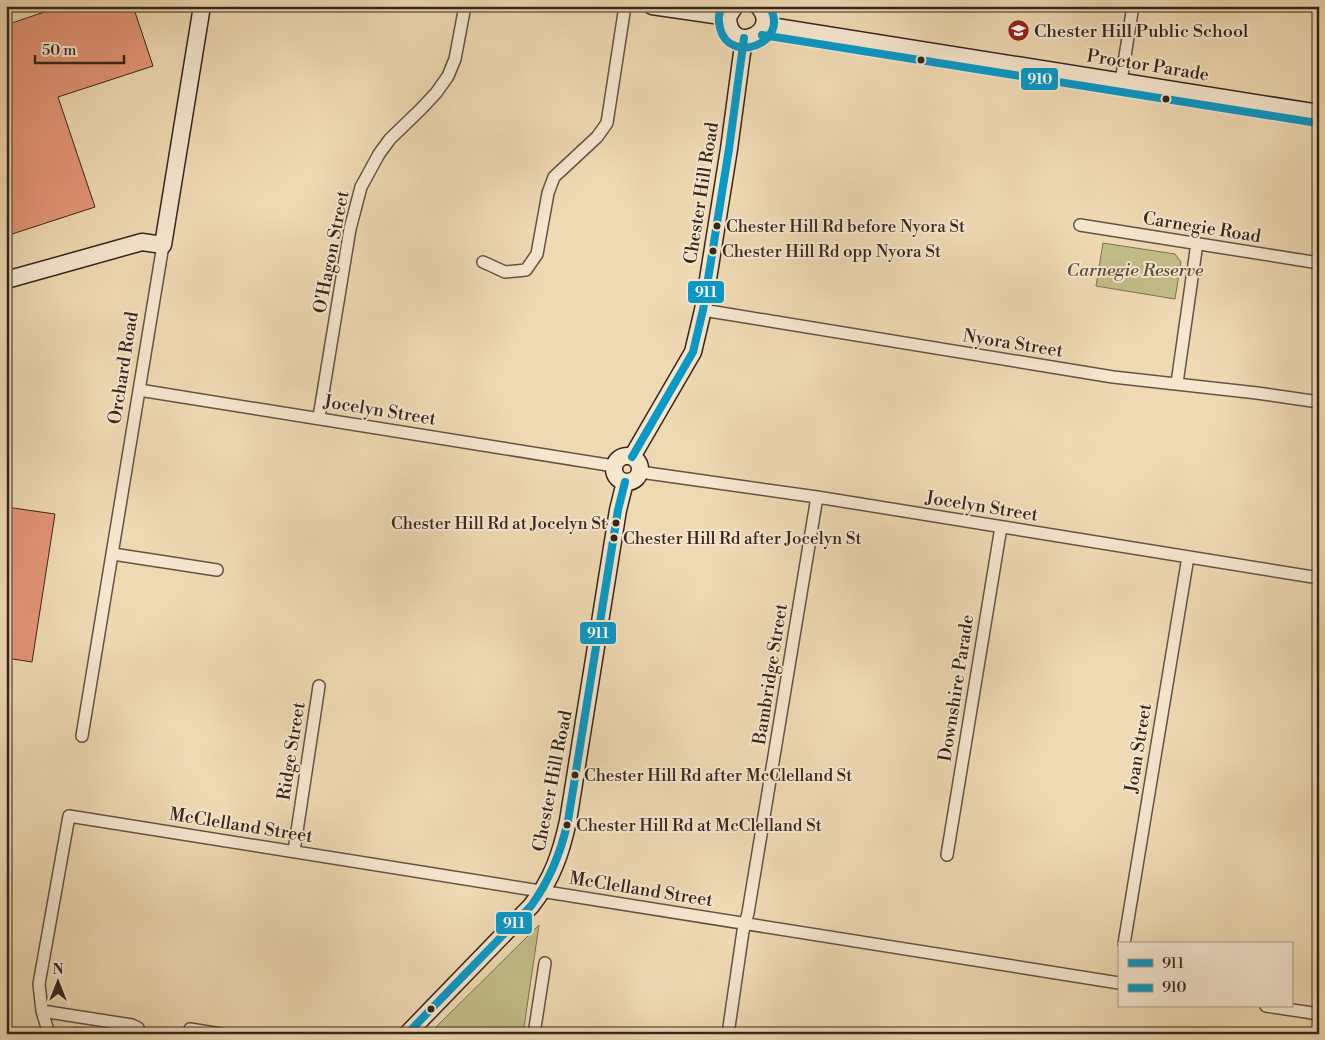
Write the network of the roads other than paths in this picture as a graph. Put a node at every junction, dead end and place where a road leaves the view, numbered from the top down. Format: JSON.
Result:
{"nodes":[{"id":1,"x":202,"y":6,"type":"edge"},
{"id":2,"x":465,"y":6,"type":"edge"},
{"id":3,"x":625,"y":6,"type":"edge"},
{"id":4,"x":652,"y":6,"type":"edge"},
{"id":5,"x":758,"y":6,"type":"edge"},
{"id":6,"x":1133,"y":6,"type":"edge"},
{"id":7,"x":732,"y":12,"type":"edge"},
{"id":8,"x":764,"y":25,"type":"junction"},
{"id":9,"x":744,"y":38,"type":"junction"},
{"id":10,"x":1121,"y":81,"type":"junction"},
{"id":11,"x":1319,"y":113,"type":"edge"},
{"id":12,"x":1080,"y":225,"type":"dead end"},
{"id":13,"x":1197,"y":244,"type":"junction"},
{"id":14,"x":164,"y":245,"type":"junction"},
{"id":15,"x":484,"y":262,"type":"dead end"},
{"id":16,"x":1319,"y":263,"type":"edge"},
{"id":17,"x":6,"y":280,"type":"edge"},
{"id":18,"x":703,"y":310,"type":"junction"},
{"id":19,"x":1177,"y":383,"type":"junction"},
{"id":20,"x":139,"y":390,"type":"junction"},
{"id":21,"x":1319,"y":402,"type":"edge"},
{"id":22,"x":319,"y":418,"type":"junction"},
{"id":23,"x":636,"y":464,"type":"junction"},
{"id":24,"x":614,"y":466,"type":"junction"},
{"id":25,"x":625,"y":482,"type":"junction"},
{"id":26,"x":817,"y":497,"type":"junction"},
{"id":27,"x":1001,"y":527,"type":"junction"},
{"id":28,"x":112,"y":554,"type":"junction"},
{"id":29,"x":1188,"y":557,"type":"junction"},
{"id":30,"x":217,"y":570,"type":"dead end"},
{"id":31,"x":1319,"y":578,"type":"edge"},
{"id":32,"x":319,"y":686,"type":"dead end"},
{"id":33,"x":82,"y":736,"type":"dead end"},
{"id":34,"x":294,"y":851,"type":"junction"},
{"id":35,"x":946,"y":854,"type":"dead end"},
{"id":36,"x":543,"y":891,"type":"junction"},
{"id":37,"x":745,"y":923,"type":"junction"},
{"id":38,"x":1124,"y":942,"type":"edge"},
{"id":39,"x":545,"y":963,"type":"dead end"},
{"id":40,"x":1118,"y":980,"type":"edge"},
{"id":41,"x":1279,"y":1008,"type":"edge"},
{"id":42,"x":42,"y":1011,"type":"junction"},
{"id":43,"x":1319,"y":1014,"type":"edge"},
{"id":44,"x":190,"y":1029,"type":"dead end"},
{"id":45,"x":49,"y":1034,"type":"edge"},
{"id":46,"x":140,"y":1034,"type":"edge"},
{"id":47,"x":221,"y":1034,"type":"edge"},
{"id":48,"x":407,"y":1034,"type":"edge"},
{"id":49,"x":534,"y":1034,"type":"edge"},
{"id":50,"x":728,"y":1034,"type":"edge"}],
"edges":[{"from":1,"to":14,"type":"street","name":"Orchard Road"},
{"from":2,"to":22,"type":"street","name":"O'Hagon Street"},
{"from":3,"to":15,"type":"street"},
{"from":4,"to":7,"type":"street"},
{"from":5,"to":8,"type":"street"},
{"from":6,"to":10,"type":"street"},
{"from":7,"to":9,"type":"street"},
{"from":8,"to":9,"type":"street"},
{"from":8,"to":10,"type":"street","name":"Proctor Parade"},
{"from":9,"to":18,"type":"street","name":"Chester Hill Road"},
{"from":10,"to":11,"type":"street","name":"Proctor Parade"},
{"from":12,"to":13,"type":"street","name":"Carnegie Road"},
{"from":13,"to":16,"type":"street","name":"Carnegie Road"},
{"from":13,"to":19,"type":"street"},
{"from":14,"to":17,"type":"street"},
{"from":14,"to":20,"type":"street","name":"Orchard Road"},
{"from":18,"to":19,"type":"street","name":"Nyora Street"},
{"from":18,"to":23,"type":"street","name":"Chester Hill Road"},
{"from":19,"to":21,"type":"street","name":"Nyora Street"},
{"from":20,"to":22,"type":"street","name":"Jocelyn Street"},
{"from":20,"to":28,"type":"street","name":"Orchard Road"},
{"from":22,"to":24,"type":"street","name":"Jocelyn Street"},
{"from":23,"to":24,"type":"street"},
{"from":23,"to":25,"type":"street"},
{"from":23,"to":26,"type":"street","name":"Jocelyn Street"},
{"from":24,"to":25,"type":"street"},
{"from":25,"to":36,"type":"street","name":"Chester Hill Road"},
{"from":26,"to":27,"type":"street","name":"Jocelyn Street"},
{"from":26,"to":37,"type":"street","name":"Bambridge Street"},
{"from":27,"to":29,"type":"street","name":"Jocelyn Street"},
{"from":27,"to":35,"type":"street","name":"Downshire Parade"},
{"from":28,"to":30,"type":"street"},
{"from":28,"to":33,"type":"street","name":"Orchard Road"},
{"from":29,"to":31,"type":"street","name":"Jocelyn Street"},
{"from":29,"to":38,"type":"street","name":"Joan Street"},
{"from":32,"to":34,"type":"street","name":"Ridge Street"},
{"from":34,"to":36,"type":"street","name":"McClelland Street"},
{"from":34,"to":42,"type":"street","name":"McClelland Street"},
{"from":36,"to":37,"type":"street","name":"McClelland Street"},
{"from":36,"to":48,"type":"street","name":"Chester Hill Road"},
{"from":37,"to":40,"type":"street","name":"McClelland Street"},
{"from":37,"to":50,"type":"street","name":"Bambridge Street"},
{"from":39,"to":49,"type":"street"},
{"from":41,"to":43,"type":"street"},
{"from":42,"to":45,"type":"street"},
{"from":42,"to":46,"type":"street"},
{"from":44,"to":47,"type":"street"}]}
